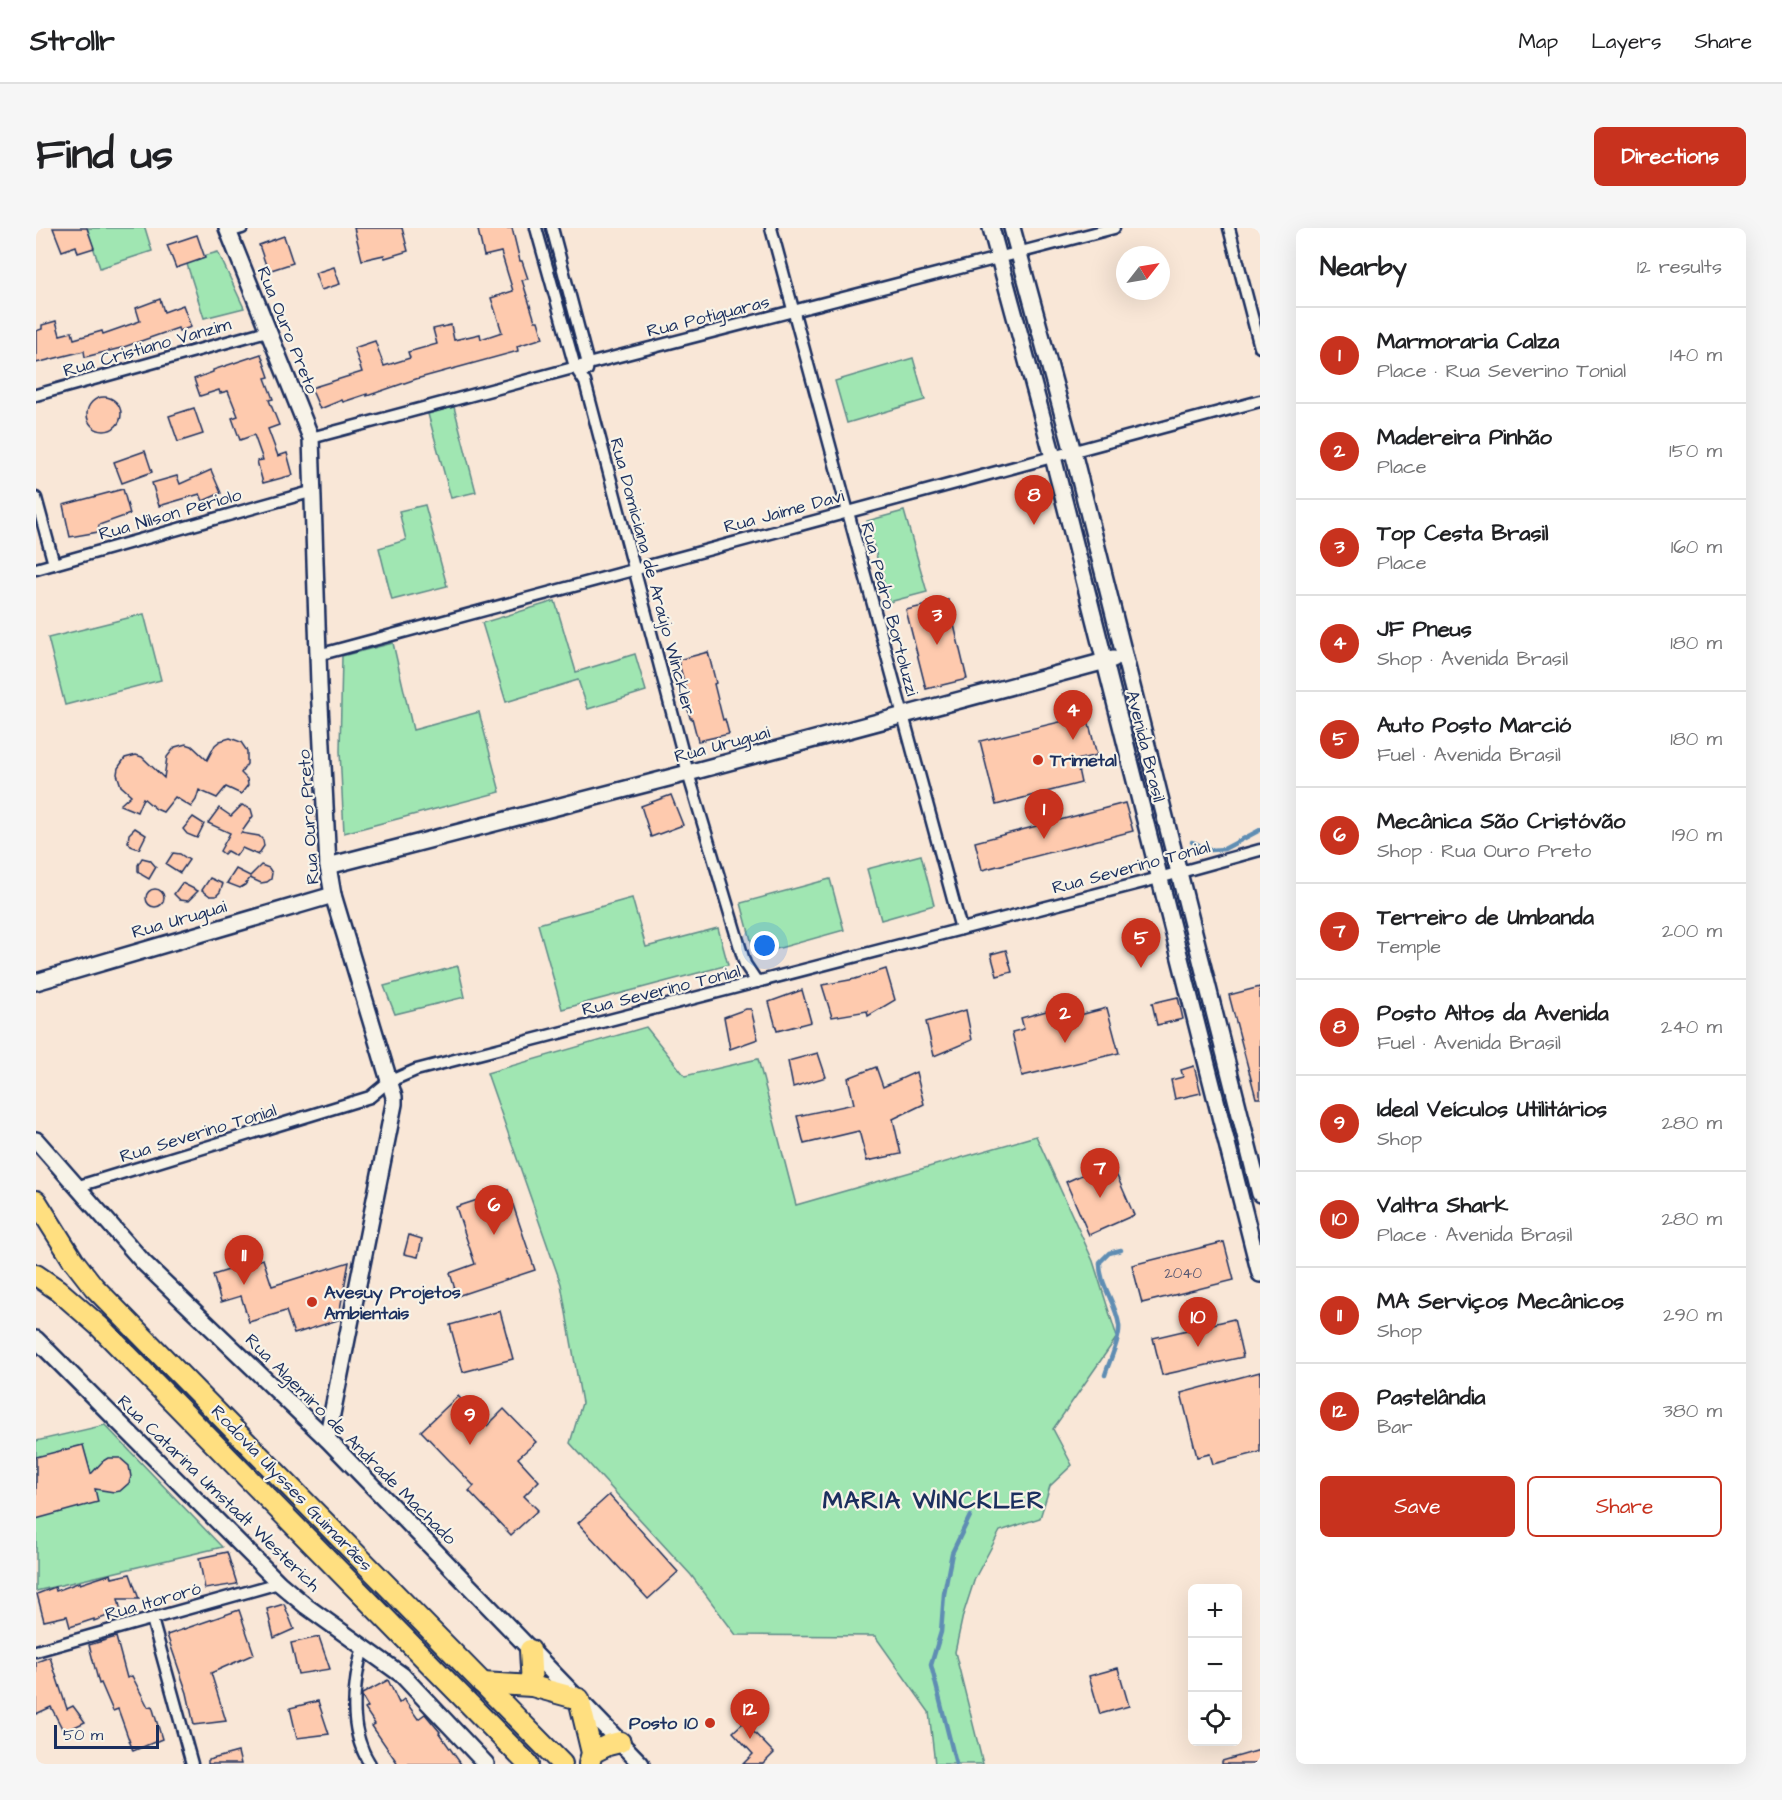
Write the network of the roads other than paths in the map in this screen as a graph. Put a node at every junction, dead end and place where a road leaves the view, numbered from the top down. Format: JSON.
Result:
{"nodes":[{"id":1,"x":771,"y":228,"type":"edge"},
{"id":2,"x":991,"y":228,"type":"edge"},
{"id":3,"x":1012,"y":228,"type":"edge"},
{"id":4,"x":1114,"y":228,"type":"edge"},
{"id":5,"x":1229,"y":228,"type":"edge"},
{"id":6,"x":232,"y":229,"type":"edge"},
{"id":7,"x":552,"y":229,"type":"edge"},
{"id":8,"x":536,"y":230,"type":"edge"},
{"id":9,"x":1018,"y":252,"type":"junction"},
{"id":10,"x":999,"y":258,"type":"junction"},
{"id":11,"x":566,"y":282,"type":"junction"},
{"id":12,"x":551,"y":286,"type":"junction"},
{"id":13,"x":792,"y":311,"type":"junction"},
{"id":14,"x":267,"y":331,"type":"junction"},
{"id":15,"x":1260,"y":347,"type":"edge"},
{"id":16,"x":588,"y":364,"type":"junction"},
{"id":17,"x":575,"y":367,"type":"junction"},
{"id":18,"x":585,"y":382,"type":"junction"},
{"id":19,"x":36,"y":395,"type":"edge"},
{"id":20,"x":1260,"y":401,"type":"edge"},
{"id":21,"x":311,"y":438,"type":"junction"},
{"id":22,"x":1073,"y":452,"type":"junction"},
{"id":23,"x":1053,"y":457,"type":"junction"},
{"id":24,"x":314,"y":491,"type":"junction"},
{"id":25,"x":36,"y":498,"type":"edge"},
{"id":26,"x":847,"y":511,"type":"junction"},
{"id":27,"x":54,"y":564,"type":"junction"},
{"id":28,"x":36,"y":569,"type":"edge"},
{"id":29,"x":634,"y":569,"type":"junction"},
{"id":30,"x":318,"y":655,"type":"junction"},
{"id":31,"x":1125,"y":656,"type":"junction"},
{"id":32,"x":1104,"y":662,"type":"junction"},
{"id":33,"x":902,"y":715,"type":"junction"},
{"id":34,"x":688,"y":773,"type":"junction"},
{"id":35,"x":1260,"y":850,"type":"edge"},
{"id":36,"x":328,"y":866,"type":"junction"},
{"id":37,"x":1179,"y":873,"type":"junction"},
{"id":38,"x":1159,"y":878,"type":"junction"},
{"id":39,"x":333,"y":895,"type":"junction"},
{"id":40,"x":961,"y":928,"type":"junction"},
{"id":41,"x":36,"y":982,"type":"edge"},
{"id":42,"x":757,"y":982,"type":"junction"},
{"id":43,"x":388,"y":1082,"type":"junction"},
{"id":44,"x":1232,"y":1085,"type":"junction"},
{"id":45,"x":1212,"y":1090,"type":"junction"},
{"id":46,"x":36,"y":1140,"type":"edge"},
{"id":47,"x":79,"y":1186,"type":"junction"},
{"id":48,"x":1260,"y":1194,"type":"edge"},
{"id":49,"x":36,"y":1202,"type":"edge"},
{"id":50,"x":1260,"y":1274,"type":"edge"},
{"id":51,"x":36,"y":1275,"type":"edge"},
{"id":52,"x":36,"y":1339,"type":"edge"},
{"id":53,"x":327,"y":1439,"type":"junction"},
{"id":54,"x":279,"y":1583,"type":"junction"},
{"id":55,"x":152,"y":1619,"type":"junction"},
{"id":56,"x":363,"y":1647,"type":"junction"},
{"id":57,"x":530,"y":1650,"type":"junction"},
{"id":58,"x":36,"y":1651,"type":"edge"},
{"id":59,"x":482,"y":1683,"type":"junction"},
{"id":60,"x":532,"y":1686,"type":"junction"},
{"id":61,"x":579,"y":1699,"type":"junction"},
{"id":62,"x":620,"y":1742,"type":"junction"},
{"id":63,"x":591,"y":1759,"type":"edge"},
{"id":64,"x":192,"y":1764,"type":"edge"},
{"id":65,"x":370,"y":1764,"type":"edge"},
{"id":66,"x":486,"y":1764,"type":"edge"},
{"id":67,"x":528,"y":1764,"type":"edge"},
{"id":68,"x":562,"y":1764,"type":"edge"},
{"id":69,"x":640,"y":1764,"type":"edge"}],
"edges":[{"from":1,"to":13,"type":"street","name":"Rua Pedro Bortoluzzi"},
{"from":2,"to":10,"type":"street","name":"Avenida Brasil"},
{"from":3,"to":9,"type":"street","name":"Avenida Brasil"},
{"from":4,"to":9,"type":"street","name":"Rua Potiguaras"},
{"from":5,"to":15,"type":"street"},
{"from":6,"to":14,"type":"street","name":"Rua Ouro Preto"},
{"from":7,"to":8,"type":"street"},
{"from":7,"to":11,"type":"street","name":"Rua Domiciana de Araújo Winckler"},
{"from":8,"to":12,"type":"street","name":"Rua Domiciana de Araújo Winckler"},
{"from":9,"to":10,"type":"street","name":"Rua Potiguaras"},
{"from":9,"to":22,"type":"street","name":"Avenida Brasil"},
{"from":10,"to":13,"type":"street","name":"Rua Potiguaras"},
{"from":10,"to":23,"type":"street","name":"Avenida Brasil"},
{"from":11,"to":12,"type":"street"},
{"from":11,"to":16,"type":"street","name":"Rua Domiciana de Araújo Winckler"},
{"from":12,"to":17,"type":"street","name":"Rua Domiciana de Araújo Winckler"},
{"from":13,"to":16,"type":"street","name":"Rua Potiguaras"},
{"from":13,"to":26,"type":"street","name":"Rua Pedro Bortoluzzi"},
{"from":14,"to":19,"type":"street","name":"Rua Cristiano Vanzim"},
{"from":14,"to":21,"type":"street","name":"Rua Ouro Preto"},
{"from":16,"to":17,"type":"street","name":"Rua Potiguaras"},
{"from":16,"to":18,"type":"street","name":"Rua Domiciana de Araújo Winckler"},
{"from":17,"to":18,"type":"street","name":"Rua Domiciana de Araújo Winckler"},
{"from":17,"to":21,"type":"street","name":"Rua Potiguaras"},
{"from":18,"to":29,"type":"street","name":"Rua Domiciana de Araújo Winckler"},
{"from":20,"to":22,"type":"street","name":"Rua Jaime Davi"},
{"from":21,"to":24,"type":"street","name":"Rua Ouro Preto"},
{"from":22,"to":23,"type":"street","name":"Rua Jaime Davi"},
{"from":22,"to":31,"type":"street","name":"Avenida Brasil"},
{"from":23,"to":26,"type":"street","name":"Rua Jaime Davi"},
{"from":23,"to":32,"type":"street","name":"Avenida Brasil"},
{"from":24,"to":27,"type":"street","name":"Rua Nilson Periolo"},
{"from":24,"to":30,"type":"street","name":"Rua Ouro Preto"},
{"from":25,"to":27,"type":"street"},
{"from":26,"to":29,"type":"street","name":"Rua Jaime Davi"},
{"from":26,"to":33,"type":"street","name":"Rua Pedro Bortoluzzi"},
{"from":27,"to":28,"type":"street","name":"Rua Nilson Periolo"},
{"from":29,"to":30,"type":"street","name":"Rua Jaime Davi"},
{"from":29,"to":34,"type":"street","name":"Rua Domiciana de Araújo Winckler"},
{"from":30,"to":36,"type":"street","name":"Rua Ouro Preto"},
{"from":31,"to":32,"type":"street","name":"Rua Uruguai"},
{"from":31,"to":37,"type":"street","name":"Avenida Brasil"},
{"from":32,"to":33,"type":"street","name":"Rua Uruguai"},
{"from":32,"to":38,"type":"street","name":"Avenida Brasil"},
{"from":33,"to":34,"type":"street","name":"Rua Uruguai"},
{"from":33,"to":40,"type":"street","name":"Rua Pedro Bortoluzzi"},
{"from":34,"to":36,"type":"street","name":"Rua Uruguai"},
{"from":34,"to":42,"type":"street","name":"Rua Domiciana de Araújo Winckler"},
{"from":35,"to":37,"type":"street","name":"Rua Severino Tonial"},
{"from":36,"to":39,"type":"street","name":"Rua Ouro Preto"},
{"from":37,"to":38,"type":"street","name":"Rua Severino Tonial"},
{"from":37,"to":44,"type":"street","name":"Avenida Brasil"},
{"from":38,"to":40,"type":"street","name":"Rua Severino Tonial"},
{"from":38,"to":45,"type":"street","name":"Avenida Brasil"},
{"from":39,"to":41,"type":"street","name":"Rua Uruguai"},
{"from":39,"to":43,"type":"street","name":"Rua Ouro Preto"},
{"from":40,"to":42,"type":"street","name":"Rua Severino Tonial"},
{"from":42,"to":43,"type":"street","name":"Rua Severino Tonial"},
{"from":43,"to":47,"type":"street","name":"Rua Severino Tonial"},
{"from":43,"to":53,"type":"street","name":"Rua Ouro Preto"},
{"from":44,"to":45,"type":"street"},
{"from":44,"to":48,"type":"street","name":"Avenida Brasil"},
{"from":45,"to":50,"type":"street","name":"Avenida Brasil"},
{"from":46,"to":47,"type":"street","name":"Rua Algemiro de Andrade Machado"},
{"from":47,"to":53,"type":"street","name":"Rua Algemiro de Andrade Machado"},
{"from":49,"to":59,"type":"highway","name":"Rodovia Ulysses Guimarães"},
{"from":51,"to":67,"type":"highway","name":"Rodovia Ulysses Guimarães"},
{"from":52,"to":54,"type":"street","name":"Rua Catarina Umstadt Westerich"},
{"from":53,"to":57,"type":"street","name":"Rua Algemiro de Andrade Machado"},
{"from":54,"to":55,"type":"street","name":"Rua Itororó"},
{"from":54,"to":56,"type":"street","name":"Rua Catarina Umstadt Westerich"},
{"from":55,"to":58,"type":"street","name":"Rua Itororó"},
{"from":55,"to":64,"type":"street"},
{"from":56,"to":65,"type":"street"},
{"from":56,"to":66,"type":"street","name":"Rua Catarina Umstadt Westerich"},
{"from":57,"to":60,"type":"highway"},
{"from":57,"to":61,"type":"street","name":"Rua Algemiro de Andrade Machado"},
{"from":59,"to":60,"type":"highway"},
{"from":59,"to":68,"type":"highway","name":"Rodovia Ulysses Guimarães"},
{"from":60,"to":61,"type":"highway"},
{"from":61,"to":62,"type":"street","name":"Rua Algemiro de Andrade Machado"},
{"from":61,"to":63,"type":"highway"},
{"from":62,"to":63,"type":"highway"},
{"from":62,"to":69,"type":"street","name":"Rua Algemiro de Andrade Machado"}]}
